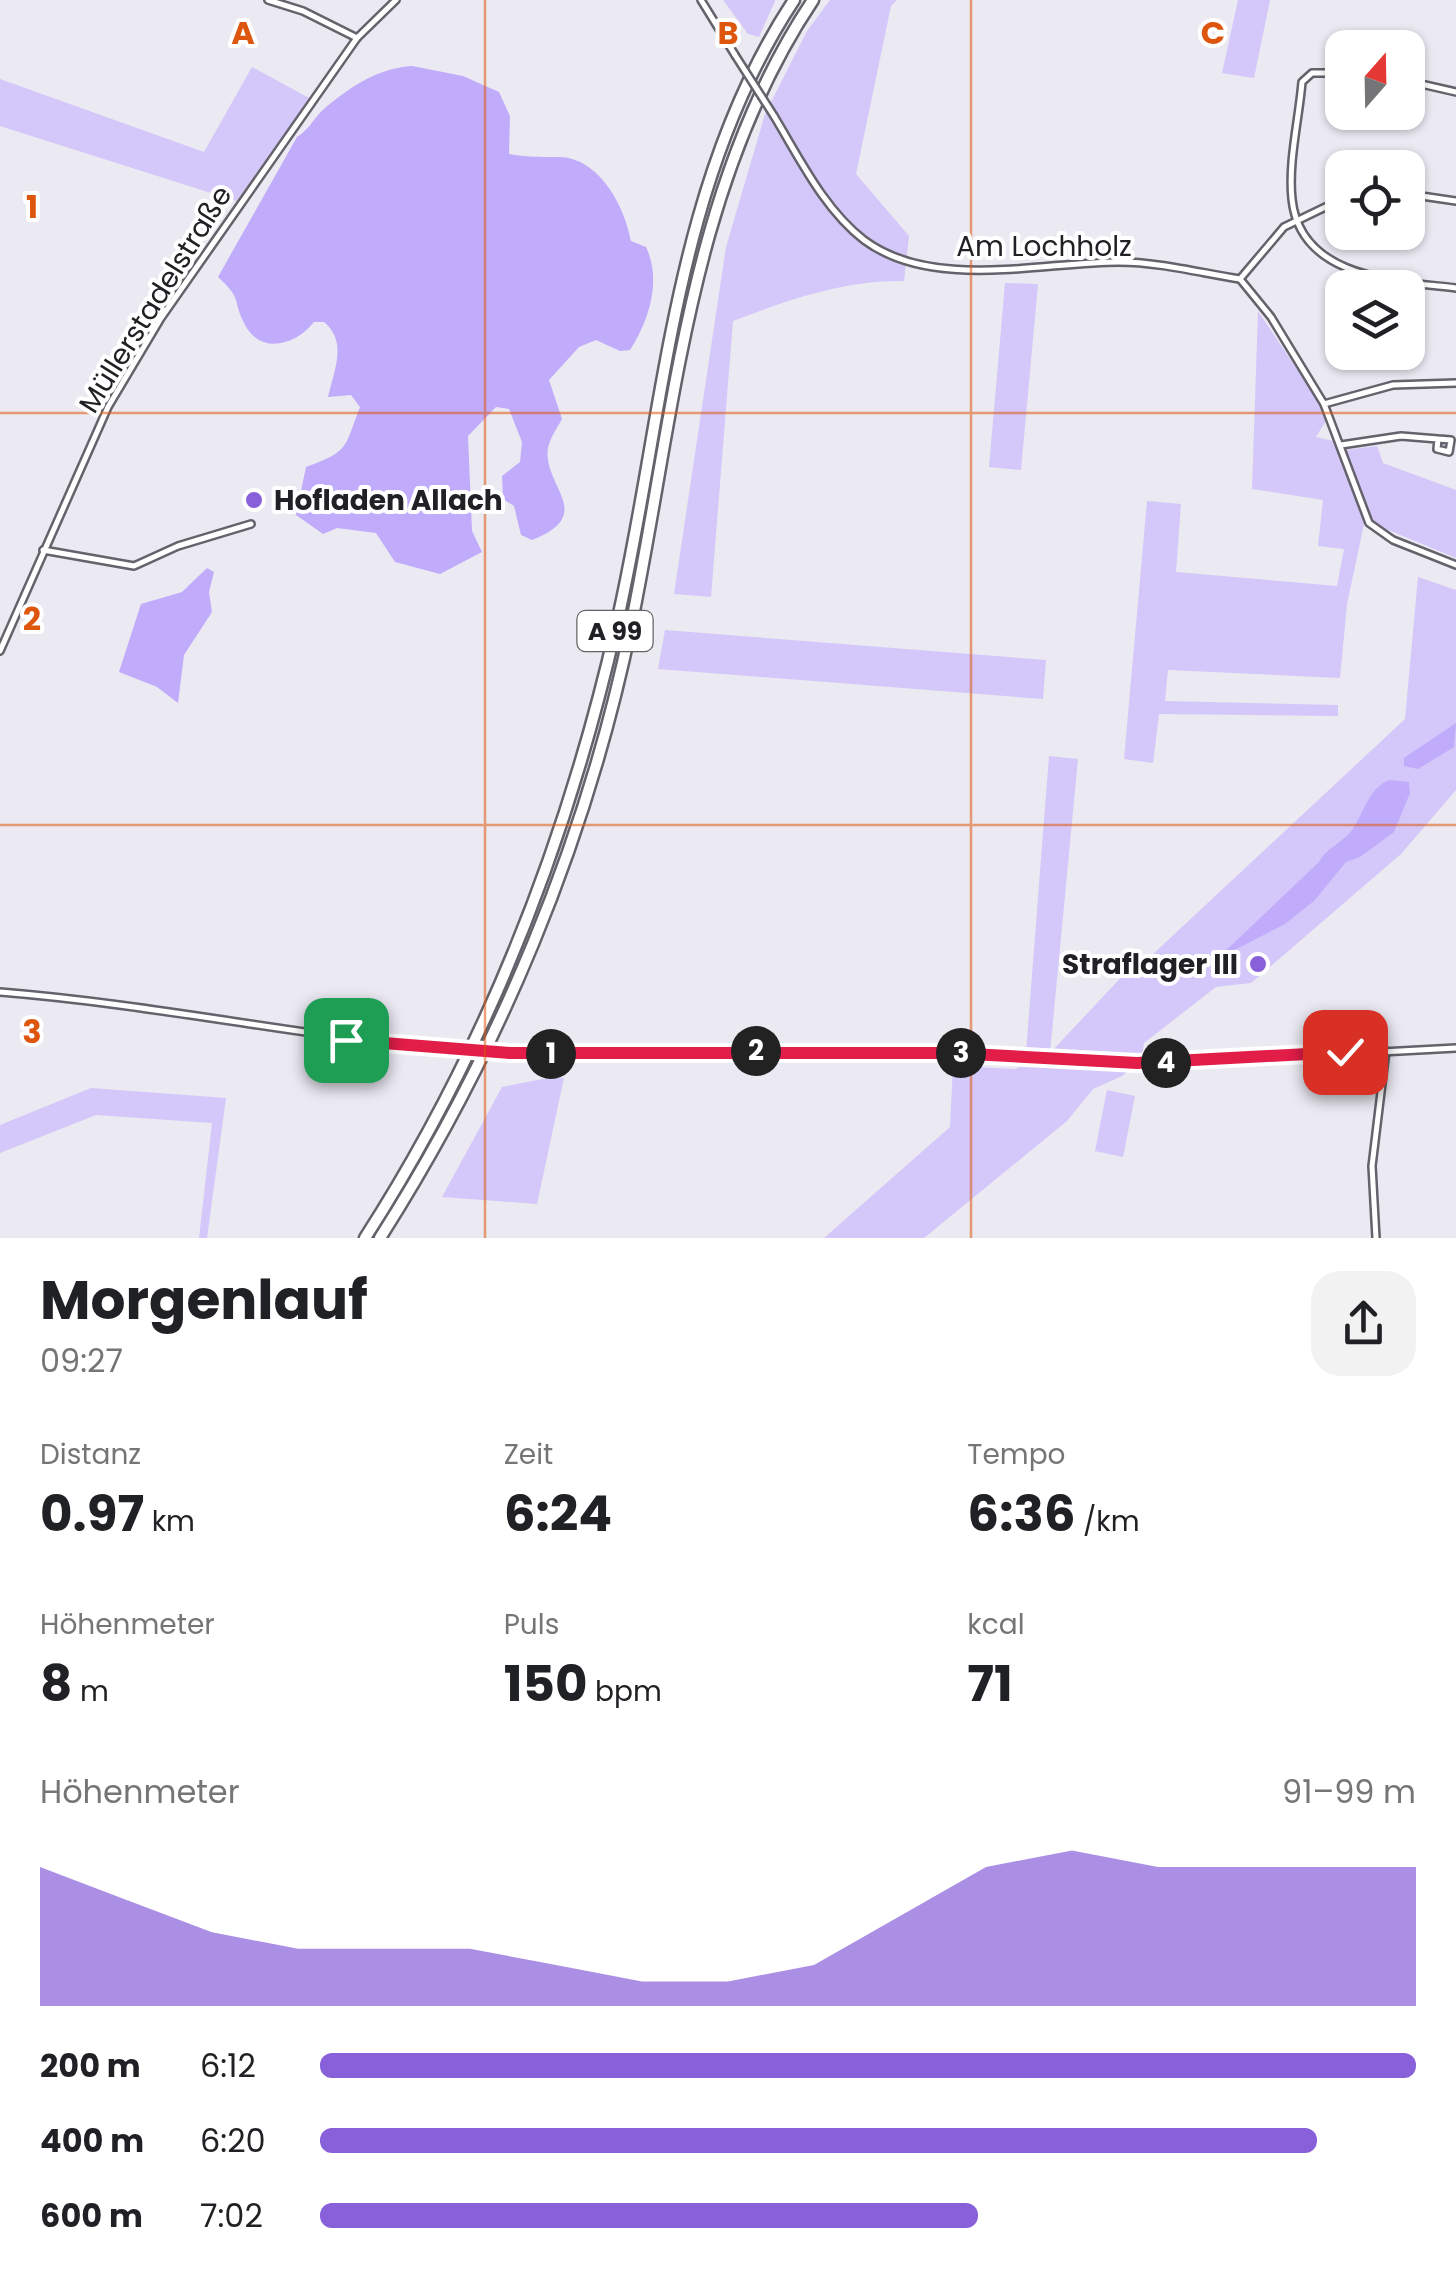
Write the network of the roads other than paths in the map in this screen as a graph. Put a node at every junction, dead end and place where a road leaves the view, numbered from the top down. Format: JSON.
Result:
{"nodes":[{"id":1,"x":268,"y":0,"type":"edge"},
{"id":2,"x":396,"y":0,"type":"edge"},
{"id":3,"x":701,"y":0,"type":"edge"},
{"id":4,"x":794,"y":0,"type":"edge"},
{"id":5,"x":813,"y":0,"type":"edge"},
{"id":6,"x":357,"y":38,"type":"junction"},
{"id":7,"x":1325,"y":72,"type":"edge"},
{"id":8,"x":1425,"y":85,"type":"edge"},
{"id":9,"x":1456,"y":92,"type":"edge"},
{"id":10,"x":1425,"y":196,"type":"edge"},
{"id":11,"x":1456,"y":201,"type":"edge"},
{"id":12,"x":1325,"y":206,"type":"edge"},
{"id":13,"x":1297,"y":217,"type":"junction"},
{"id":14,"x":1240,"y":279,"type":"junction"},
{"id":15,"x":1456,"y":288,"type":"edge"},
{"id":16,"x":1456,"y":383,"type":"edge"},
{"id":17,"x":1324,"y":404,"type":"junction"},
{"id":18,"x":1438,"y":439,"type":"dead end"},
{"id":19,"x":1341,"y":445,"type":"junction"},
{"id":20,"x":251,"y":524,"type":"dead end"},
{"id":21,"x":43,"y":550,"type":"junction"},
{"id":22,"x":1456,"y":565,"type":"edge"},
{"id":23,"x":0,"y":651,"type":"edge"},
{"id":24,"x":0,"y":992,"type":"edge"},
{"id":25,"x":1456,"y":1048,"type":"edge"},
{"id":26,"x":1386,"y":1051,"type":"junction"},
{"id":27,"x":364,"y":1238,"type":"edge"},
{"id":28,"x":380,"y":1238,"type":"edge"},
{"id":29,"x":1376,"y":1238,"type":"edge"}],
"edges":[{"from":1,"to":6,"type":"street"},
{"from":2,"to":6,"type":"street","name":"Müllerstadelstraße"},
{"from":3,"to":14,"type":"street","name":"Am Lochholz","bridge":true},
{"from":4,"to":27,"type":"highway","number":"A 99"},
{"from":5,"to":28,"type":"highway","number":"A 99"},
{"from":6,"to":21,"type":"street","name":"Müllerstadelstraße"},
{"from":7,"to":13,"type":"street"},
{"from":8,"to":9,"type":"street"},
{"from":10,"to":11,"type":"street"},
{"from":12,"to":13,"type":"street"},
{"from":13,"to":14,"type":"street"},
{"from":13,"to":15,"type":"street"},
{"from":14,"to":17,"type":"street"},
{"from":16,"to":17,"type":"street"},
{"from":17,"to":19,"type":"street"},
{"from":18,"to":19,"type":"street"},
{"from":19,"to":22,"type":"street"},
{"from":20,"to":21,"type":"street"},
{"from":21,"to":23,"type":"street","name":"Müllerstadelstraße"},
{"from":24,"to":26,"type":"street","bridge":true},
{"from":25,"to":26,"type":"street"},
{"from":26,"to":29,"type":"street"}]}
